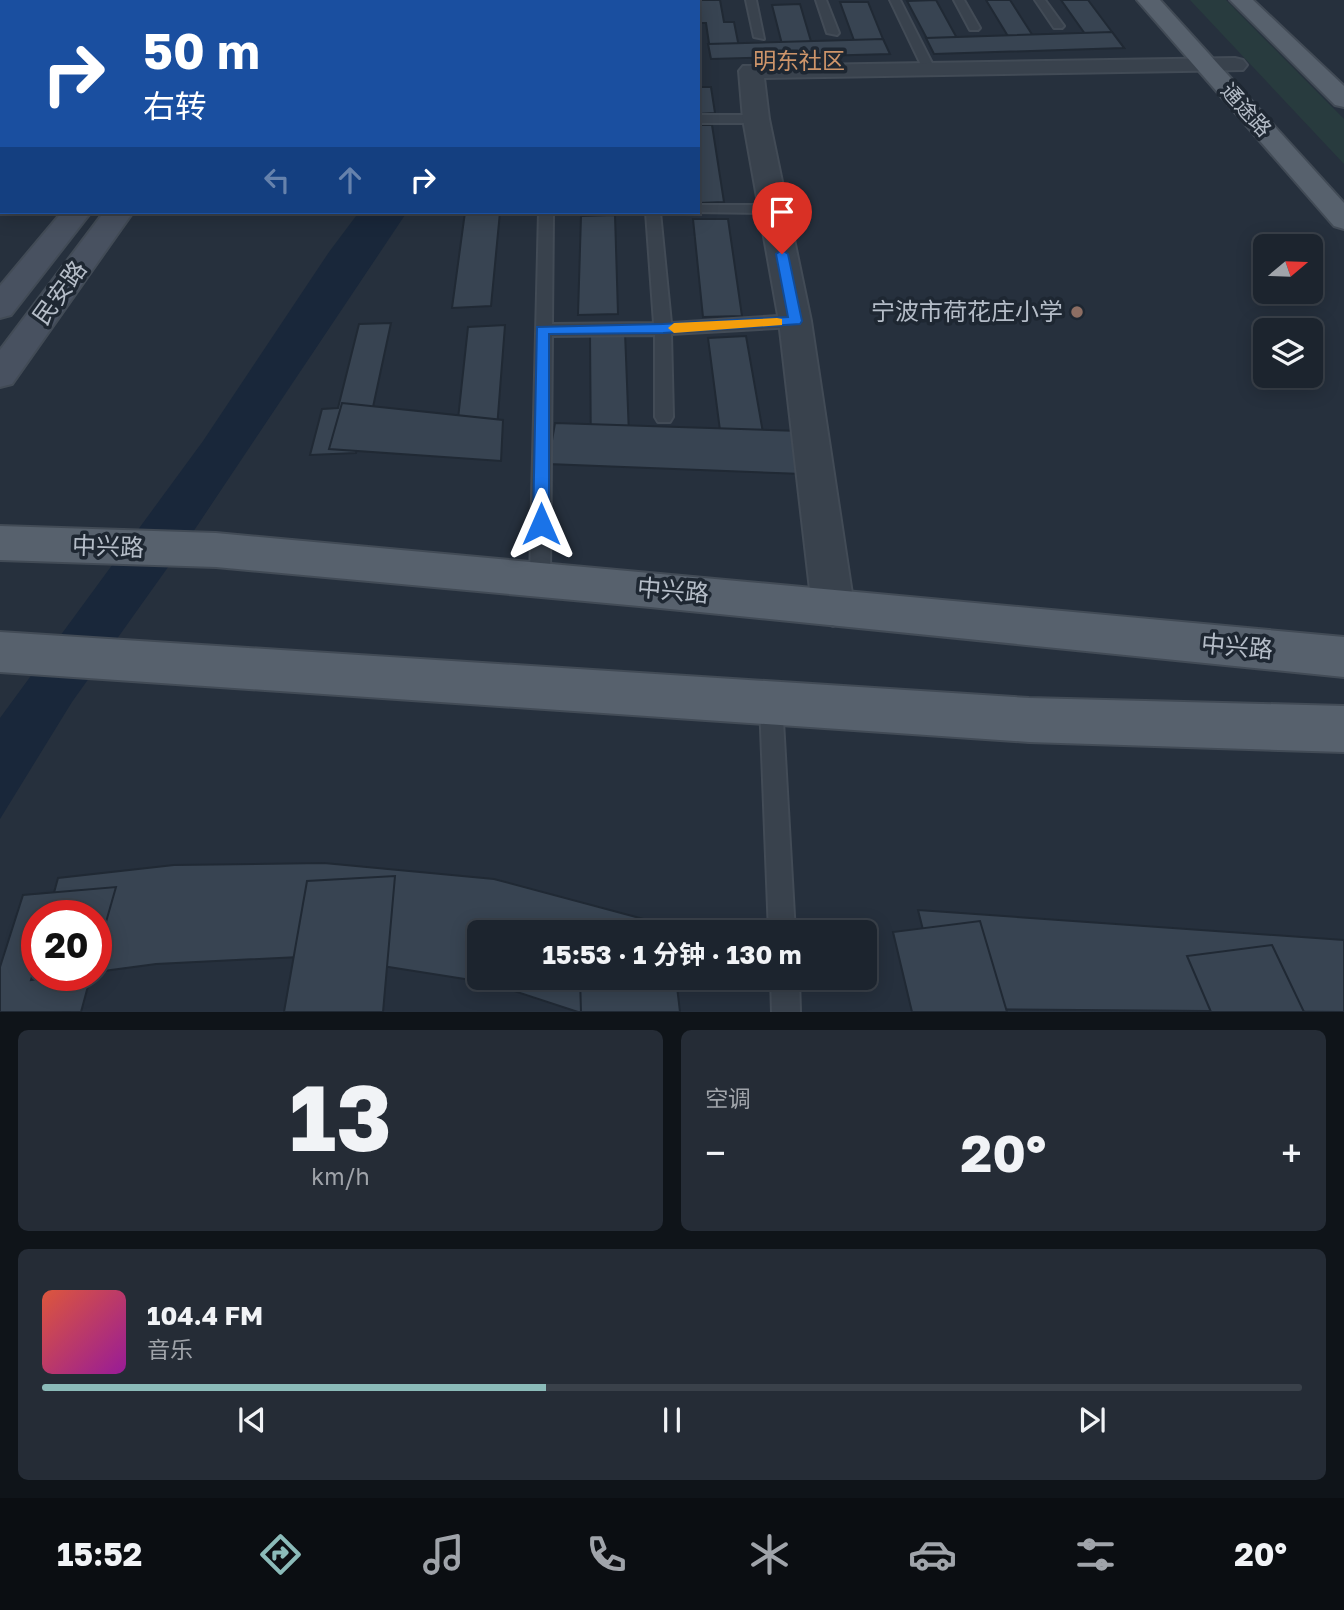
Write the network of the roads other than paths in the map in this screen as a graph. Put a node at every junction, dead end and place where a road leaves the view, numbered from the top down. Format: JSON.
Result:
{"nodes":[{"id":1,"x":751,"y":0,"type":"edge"},
{"id":2,"x":821,"y":0,"type":"edge"},
{"id":3,"x":895,"y":0,"type":"edge"},
{"id":4,"x":959,"y":0,"type":"edge"},
{"id":5,"x":1040,"y":0,"type":"edge"},
{"id":6,"x":1148,"y":0,"type":"edge"},
{"id":7,"x":1176,"y":0,"type":"edge"},
{"id":8,"x":1241,"y":0,"type":"edge"},
{"id":9,"x":1058,"y":26,"type":"dead end"},
{"id":10,"x":974,"y":28,"type":"dead end"},
{"id":11,"x":833,"y":33,"type":"dead end"},
{"id":12,"x":760,"y":37,"type":"dead end"},
{"id":13,"x":1221,"y":65,"type":"junction"},
{"id":14,"x":929,"y":69,"type":"junction"},
{"id":15,"x":1344,"y":100,"type":"edge"},
{"id":16,"x":756,"y":119,"type":"junction"},
{"id":17,"x":700,"y":120,"type":"edge"},
{"id":18,"x":1344,"y":185,"type":"edge"},
{"id":19,"x":700,"y":209,"type":"edge"},
{"id":20,"x":773,"y":209,"type":"junction"},
{"id":21,"x":75,"y":214,"type":"edge"},
{"id":22,"x":118,"y":214,"type":"edge"},
{"id":23,"x":545,"y":214,"type":"edge"},
{"id":24,"x":653,"y":214,"type":"edge"},
{"id":25,"x":1344,"y":220,"type":"edge"},
{"id":26,"x":0,"y":307,"type":"edge"},
{"id":27,"x":795,"y":321,"type":"junction"},
{"id":28,"x":663,"y":329,"type":"junction"},
{"id":29,"x":542,"y":330,"type":"junction"},
{"id":30,"x":0,"y":375,"type":"edge"},
{"id":31,"x":664,"y":417,"type":"dead end"},
{"id":32,"x":0,"y":543,"type":"edge"},
{"id":33,"x":540,"y":579,"type":"junction"},
{"id":34,"x":833,"y":607,"type":"junction"},
{"id":35,"x":0,"y":652,"type":"edge"},
{"id":36,"x":1344,"y":657,"type":"edge"},
{"id":37,"x":771,"y":703,"type":"junction"},
{"id":38,"x":1344,"y":729,"type":"edge"},
{"id":39,"x":781,"y":920,"type":"edge"},
{"id":40,"x":785,"y":990,"type":"edge"},
{"id":41,"x":786,"y":1012,"type":"edge"}],
"edges":[{"from":1,"to":12,"type":"lane"},
{"from":2,"to":11,"type":"lane"},
{"from":3,"to":14,"type":"lane"},
{"from":4,"to":10,"type":"lane"},
{"from":5,"to":9,"type":"lane"},
{"from":6,"to":13,"type":"main road","name":"通途路"},
{"from":7,"to":13,"type":"main road","name":"通途路"},
{"from":8,"to":15,"type":"main road"},
{"from":13,"to":14,"type":"street"},
{"from":13,"to":18,"type":"main road","name":"通途路"},
{"from":13,"to":25,"type":"main road","name":"通途路"},
{"from":14,"to":16,"type":"street"},
{"from":16,"to":17,"type":"lane"},
{"from":16,"to":20,"type":"street"},
{"from":19,"to":20,"type":"lane"},
{"from":20,"to":27,"type":"street"},
{"from":21,"to":26,"type":"main road","name":"民安路"},
{"from":22,"to":30,"type":"main road","name":"民安路"},
{"from":23,"to":29,"type":"lane"},
{"from":24,"to":28,"type":"lane"},
{"from":27,"to":28,"type":"lane"},
{"from":27,"to":34,"type":"street"},
{"from":28,"to":29,"type":"lane"},
{"from":28,"to":31,"type":"lane"},
{"from":29,"to":33,"type":"lane"},
{"from":32,"to":33,"type":"main road","name":"中兴路"},
{"from":33,"to":34,"type":"main road","name":"中兴路"},
{"from":34,"to":36,"type":"main road","name":"中兴路"},
{"from":35,"to":37,"type":"main road"},
{"from":37,"to":38,"type":"main road"},
{"from":37,"to":39,"type":"lane"},
{"from":40,"to":41,"type":"lane"}]}
